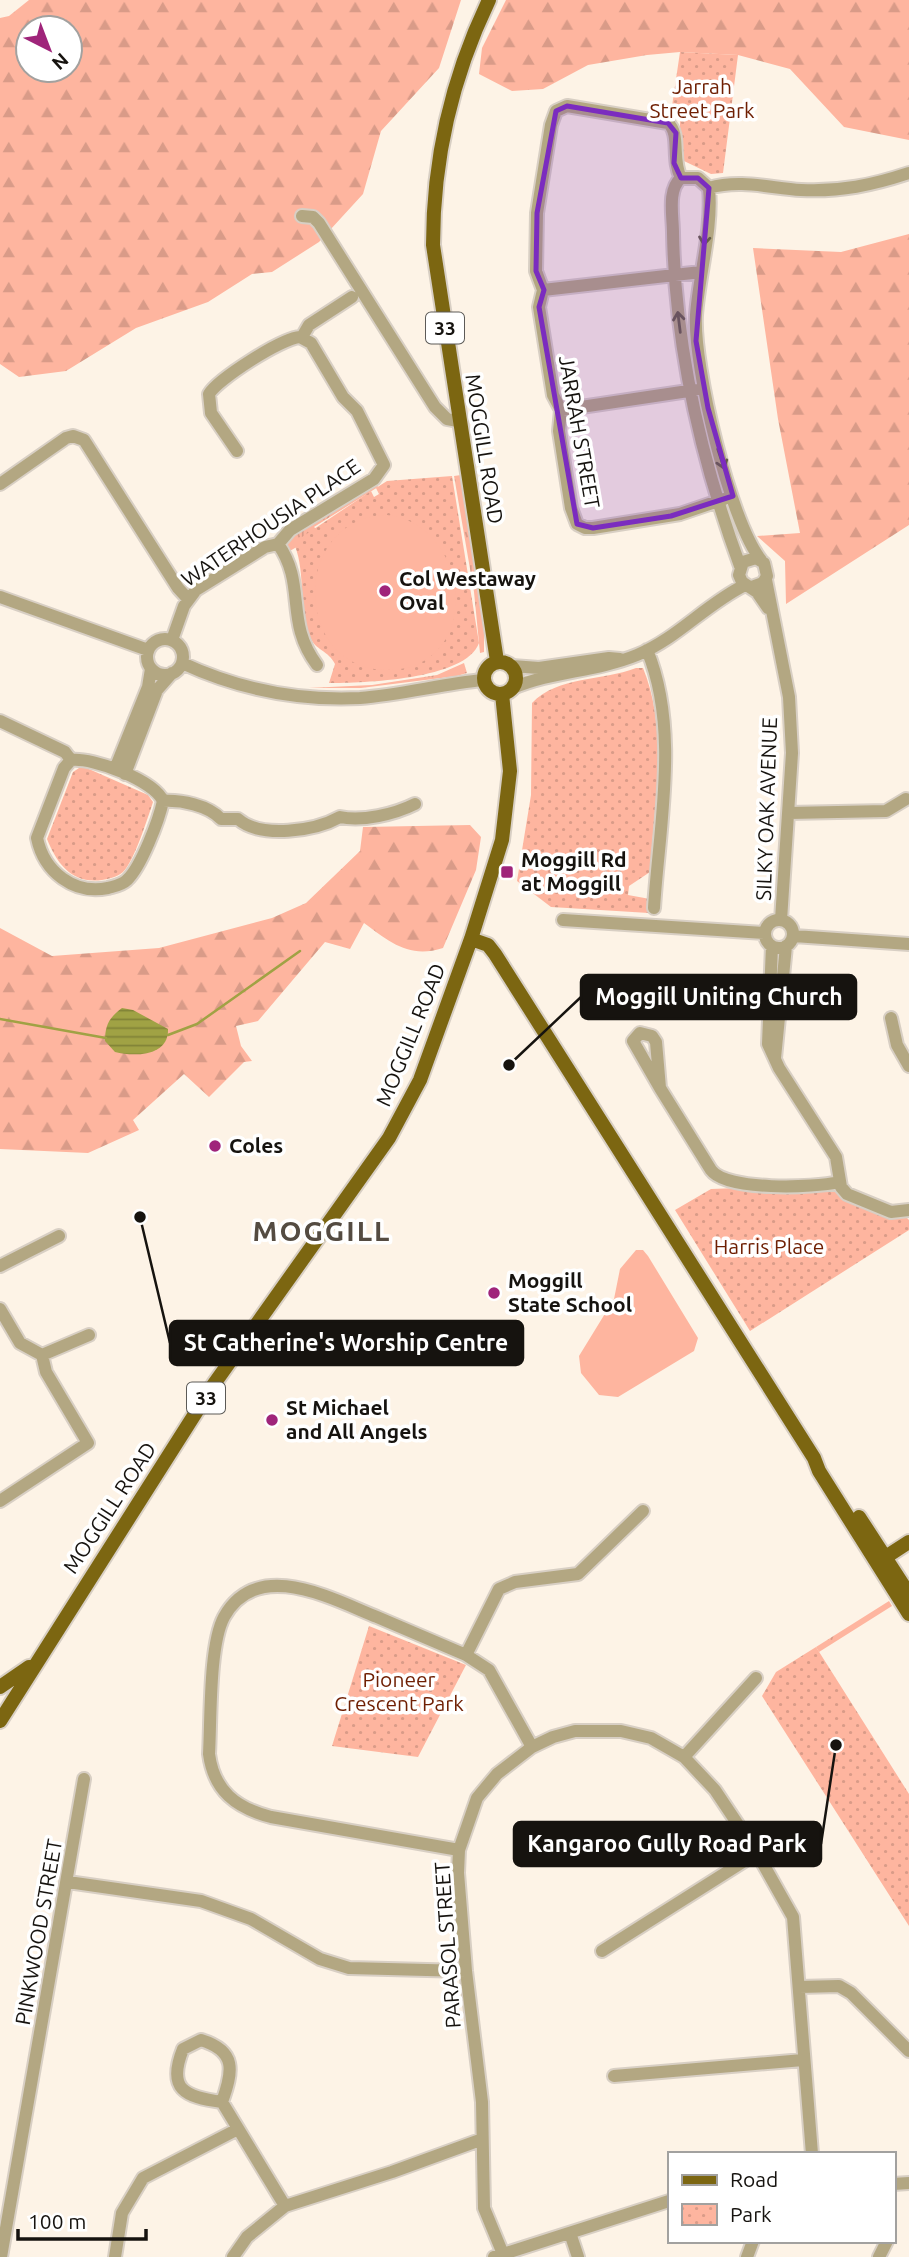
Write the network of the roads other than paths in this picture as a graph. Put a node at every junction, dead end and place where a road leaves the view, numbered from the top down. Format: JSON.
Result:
{"nodes":[{"id":1,"x":489,"y":0,"type":"edge"},
{"id":2,"x":909,"y":173,"type":"edge"},
{"id":3,"x":681,"y":178,"type":"junction"},
{"id":4,"x":709,"y":188,"type":"junction"},
{"id":5,"x":302,"y":216,"type":"dead end"},
{"id":6,"x":701,"y":272,"type":"junction"},
{"id":7,"x":674,"y":275,"type":"junction"},
{"id":8,"x":543,"y":290,"type":"junction"},
{"id":9,"x":352,"y":297,"type":"dead end"},
{"id":10,"x":302,"y":337,"type":"junction"},
{"id":11,"x":690,"y":390,"type":"junction"},
{"id":12,"x":706,"y":400,"type":"junction"},
{"id":13,"x":561,"y":411,"type":"junction"},
{"id":14,"x":458,"y":421,"type":"junction"},
{"id":15,"x":237,"y":451,"type":"dead end"},
{"id":16,"x":0,"y":484,"type":"edge"},
{"id":17,"x":733,"y":496,"type":"junction"},
{"id":18,"x":717,"y":501,"type":"junction"},
{"id":19,"x":278,"y":544,"type":"junction"},
{"id":20,"x":761,"y":560,"type":"junction"},
{"id":21,"x":744,"y":578,"type":"junction"},
{"id":22,"x":766,"y":580,"type":"junction"},
{"id":23,"x":0,"y":597,"type":"edge"},
{"id":24,"x":188,"y":599,"type":"junction"},
{"id":25,"x":773,"y":618,"type":"junction"},
{"id":26,"x":172,"y":640,"type":"junction"},
{"id":27,"x":148,"y":650,"type":"junction"},
{"id":28,"x":647,"y":650,"type":"junction"},
{"id":29,"x":624,"y":660,"type":"junction"},
{"id":30,"x":497,"y":661,"type":"junction"},
{"id":31,"x":182,"y":663,"type":"junction"},
{"id":32,"x":317,"y":665,"type":"dead end"},
{"id":33,"x":512,"y":666,"type":"junction"},
{"id":34,"x":151,"y":669,"type":"junction"},
{"id":35,"x":172,"y":673,"type":"junction"},
{"id":36,"x":483,"y":680,"type":"junction"},
{"id":37,"x":507,"y":691,"type":"junction"},
{"id":38,"x":0,"y":721,"type":"edge"},
{"id":39,"x":71,"y":760,"type":"junction"},
{"id":40,"x":120,"y":771,"type":"junction"},
{"id":41,"x":906,"y":799,"type":"dead end"},
{"id":42,"x":163,"y":801,"type":"junction"},
{"id":43,"x":415,"y":804,"type":"dead end"},
{"id":44,"x":789,"y":813,"type":"junction"},
{"id":45,"x":654,"y":908,"type":"dead end"},
{"id":46,"x":563,"y":920,"type":"dead end"},
{"id":47,"x":781,"y":920,"type":"junction"},
{"id":48,"x":765,"y":933,"type":"junction"},
{"id":49,"x":471,"y":939,"type":"junction"},
{"id":50,"x":790,"y":941,"type":"junction"},
{"id":51,"x":909,"y":944,"type":"edge"},
{"id":52,"x":772,"y":946,"type":"junction"},
{"id":53,"x":891,"y":1018,"type":"dead end"},
{"id":54,"x":775,"y":1058,"type":"junction"},
{"id":55,"x":909,"y":1066,"type":"edge"},
{"id":56,"x":660,"y":1088,"type":"dead end"},
{"id":57,"x":839,"y":1182,"type":"junction"},
{"id":58,"x":909,"y":1210,"type":"edge"},
{"id":59,"x":58,"y":1236,"type":"dead end"},
{"id":60,"x":0,"y":1266,"type":"edge"},
{"id":61,"x":0,"y":1309,"type":"edge"},
{"id":62,"x":89,"y":1335,"type":"dead end"},
{"id":63,"x":42,"y":1355,"type":"junction"},
{"id":64,"x":0,"y":1501,"type":"edge"},
{"id":65,"x":643,"y":1511,"type":"dead end"},
{"id":66,"x":909,"y":1542,"type":"edge"},
{"id":67,"x":882,"y":1560,"type":"junction"},
{"id":68,"x":909,"y":1594,"type":"edge"},
{"id":69,"x":909,"y":1614,"type":"edge"},
{"id":70,"x":466,"y":1655,"type":"junction"},
{"id":71,"x":33,"y":1664,"type":"junction"},
{"id":72,"x":756,"y":1678,"type":"dead end"},
{"id":73,"x":0,"y":1687,"type":"edge"},
{"id":74,"x":0,"y":1721,"type":"edge"},
{"id":75,"x":532,"y":1747,"type":"junction"},
{"id":76,"x":684,"y":1757,"type":"junction"},
{"id":77,"x":84,"y":1779,"type":"dead end"},
{"id":78,"x":460,"y":1850,"type":"junction"},
{"id":79,"x":757,"y":1853,"type":"junction"},
{"id":80,"x":68,"y":1882,"type":"junction"},
{"id":81,"x":602,"y":1951,"type":"dead end"},
{"id":82,"x":466,"y":1971,"type":"junction"},
{"id":83,"x":799,"y":1987,"type":"junction"},
{"id":84,"x":909,"y":2051,"type":"edge"},
{"id":85,"x":803,"y":2060,"type":"junction"},
{"id":86,"x":614,"y":2076,"type":"dead end"},
{"id":87,"x":222,"y":2102,"type":"junction"},
{"id":88,"x":238,"y":2129,"type":"junction"},
{"id":89,"x":481,"y":2140,"type":"junction"},
{"id":90,"x":812,"y":2152,"type":"edge"},
{"id":91,"x":668,"y":2202,"type":"edge"},
{"id":92,"x":285,"y":2206,"type":"junction"},
{"id":93,"x":570,"y":2233,"type":"junction"},
{"id":94,"x":498,"y":2255,"type":"edge"},
{"id":95,"x":1,"y":2257,"type":"edge"},
{"id":96,"x":115,"y":2257,"type":"edge"},
{"id":97,"x":233,"y":2257,"type":"edge"},
{"id":98,"x":578,"y":2257,"type":"edge"}],
"edges":[{"from":1,"to":14,"type":"main road","name":"MOGGILL ROAD","number":"33"},
{"from":2,"to":4,"type":"street"},
{"from":3,"to":4,"type":"street"},
{"from":3,"to":7,"type":"street","name":"SILKY OAK AVENUE"},
{"from":3,"to":8,"type":"street","name":"JARRAH STREET"},
{"from":4,"to":6,"type":"street","name":"SILKY OAK AVENUE","one_way":true},
{"from":5,"to":14,"type":"street"},
{"from":6,"to":7,"type":"street"},
{"from":6,"to":12,"type":"street","name":"SILKY OAK AVENUE"},
{"from":7,"to":8,"type":"street"},
{"from":11,"to":7,"type":"street","name":"SILKY OAK AVENUE","one_way":true},
{"from":8,"to":13,"type":"street","name":"JARRAH STREET"},
{"from":9,"to":10,"type":"street"},
{"from":10,"to":15,"type":"street"},
{"from":10,"to":19,"type":"street","name":"WATERHOUSIA PLACE"},
{"from":11,"to":12,"type":"street"},
{"from":11,"to":13,"type":"street"},
{"from":11,"to":18,"type":"street","name":"SILKY OAK AVENUE"},
{"from":12,"to":17,"type":"street","name":"SILKY OAK AVENUE","one_way":true},
{"from":13,"to":18,"type":"street","name":"JARRAH STREET"},
{"from":14,"to":30,"type":"main road","name":"MOGGILL ROAD","number":"33"},
{"from":16,"to":24,"type":"street"},
{"from":17,"to":18,"type":"street","name":"JARRAH STREET"},
{"from":17,"to":20,"type":"street","name":"SILKY OAK AVENUE"},
{"from":18,"to":21,"type":"street","name":"SILKY OAK AVENUE"},
{"from":19,"to":24,"type":"street","name":"WATERHOUSIA PLACE"},
{"from":19,"to":32,"type":"street"},
{"from":20,"to":21,"type":"street"},
{"from":20,"to":22,"type":"street","name":"SILKY OAK AVENUE"},
{"from":21,"to":22,"type":"street"},
{"from":21,"to":25,"type":"street","name":"SILKY OAK AVENUE"},
{"from":21,"to":28,"type":"street"},
{"from":22,"to":25,"type":"street","name":"SILKY OAK AVENUE"},
{"from":23,"to":27,"type":"street"},
{"from":24,"to":26,"type":"street","name":"WATERHOUSIA PLACE"},
{"from":25,"to":44,"type":"street","name":"SILKY OAK AVENUE"},
{"from":26,"to":27,"type":"street"},
{"from":26,"to":31,"type":"street"},
{"from":27,"to":34,"type":"street"},
{"from":28,"to":29,"type":"street"},
{"from":28,"to":45,"type":"street"},
{"from":29,"to":33,"type":"street"},
{"from":29,"to":37,"type":"street"},
{"from":30,"to":33,"type":"main road"},
{"from":30,"to":36,"type":"main road"},
{"from":31,"to":35,"type":"street"},
{"from":31,"to":36,"type":"street"},
{"from":33,"to":37,"type":"main road","number":"33"},
{"from":34,"to":35,"type":"street"},
{"from":34,"to":40,"type":"street"},
{"from":35,"to":40,"type":"street"},
{"from":36,"to":37,"type":"main road"},
{"from":37,"to":49,"type":"main road","name":"MOGGILL ROAD","number":"33"},
{"from":38,"to":39,"type":"street"},
{"from":39,"to":40,"type":"street"},
{"from":39,"to":42,"type":"street"},
{"from":40,"to":42,"type":"street"},
{"from":41,"to":44,"type":"street"},
{"from":42,"to":43,"type":"street"},
{"from":44,"to":47,"type":"street","name":"SILKY OAK AVENUE"},
{"from":46,"to":48,"type":"street"},
{"from":47,"to":48,"type":"street"},
{"from":47,"to":50,"type":"street"},
{"from":48,"to":52,"type":"street"},
{"from":49,"to":67,"type":"main road"},
{"from":49,"to":71,"type":"main road","name":"MOGGILL ROAD","number":"33"},
{"from":50,"to":51,"type":"street"},
{"from":50,"to":52,"type":"street"},
{"from":50,"to":54,"type":"street"},
{"from":52,"to":54,"type":"street"},
{"from":53,"to":55,"type":"street"},
{"from":54,"to":57,"type":"street"},
{"from":56,"to":57,"type":"street"},
{"from":57,"to":58,"type":"street"},
{"from":59,"to":60,"type":"street"},
{"from":61,"to":63,"type":"street"},
{"from":62,"to":63,"type":"street"},
{"from":63,"to":64,"type":"street"},
{"from":65,"to":70,"type":"street"},
{"from":66,"to":67,"type":"main road"},
{"from":67,"to":68,"type":"main road"},
{"from":67,"to":69,"type":"main road"},
{"from":70,"to":75,"type":"street"},
{"from":70,"to":78,"type":"street"},
{"from":71,"to":73,"type":"main road","name":"MOGGILL ROAD","number":"33"},
{"from":71,"to":74,"type":"main road","name":"MOGGILL ROAD","number":"33"},
{"from":72,"to":76,"type":"street"},
{"from":75,"to":76,"type":"street","name":"PARASOL STREET"},
{"from":75,"to":78,"type":"street","name":"PARASOL STREET"},
{"from":76,"to":79,"type":"street","name":"PARASOL STREET"},
{"from":77,"to":80,"type":"street","name":"PINKWOOD STREET"},
{"from":78,"to":82,"type":"street","name":"PARASOL STREET"},
{"from":79,"to":81,"type":"street"},
{"from":79,"to":83,"type":"street","name":"PARASOL STREET"},
{"from":80,"to":82,"type":"street"},
{"from":80,"to":95,"type":"street","name":"PINKWOOD STREET"},
{"from":82,"to":89,"type":"street","name":"PARASOL STREET"},
{"from":83,"to":84,"type":"street"},
{"from":83,"to":85,"type":"street","name":"PARASOL STREET"},
{"from":85,"to":86,"type":"street"},
{"from":85,"to":90,"type":"street","name":"PARASOL STREET"},
{"from":87,"to":87,"type":"street"},
{"from":87,"to":88,"type":"street"},
{"from":88,"to":92,"type":"street"},
{"from":88,"to":96,"type":"street"},
{"from":89,"to":92,"type":"street"},
{"from":89,"to":94,"type":"street","name":"PARASOL STREET"},
{"from":91,"to":93,"type":"street"},
{"from":92,"to":97,"type":"street"},
{"from":93,"to":94,"type":"street"},
{"from":93,"to":98,"type":"street"}]}
